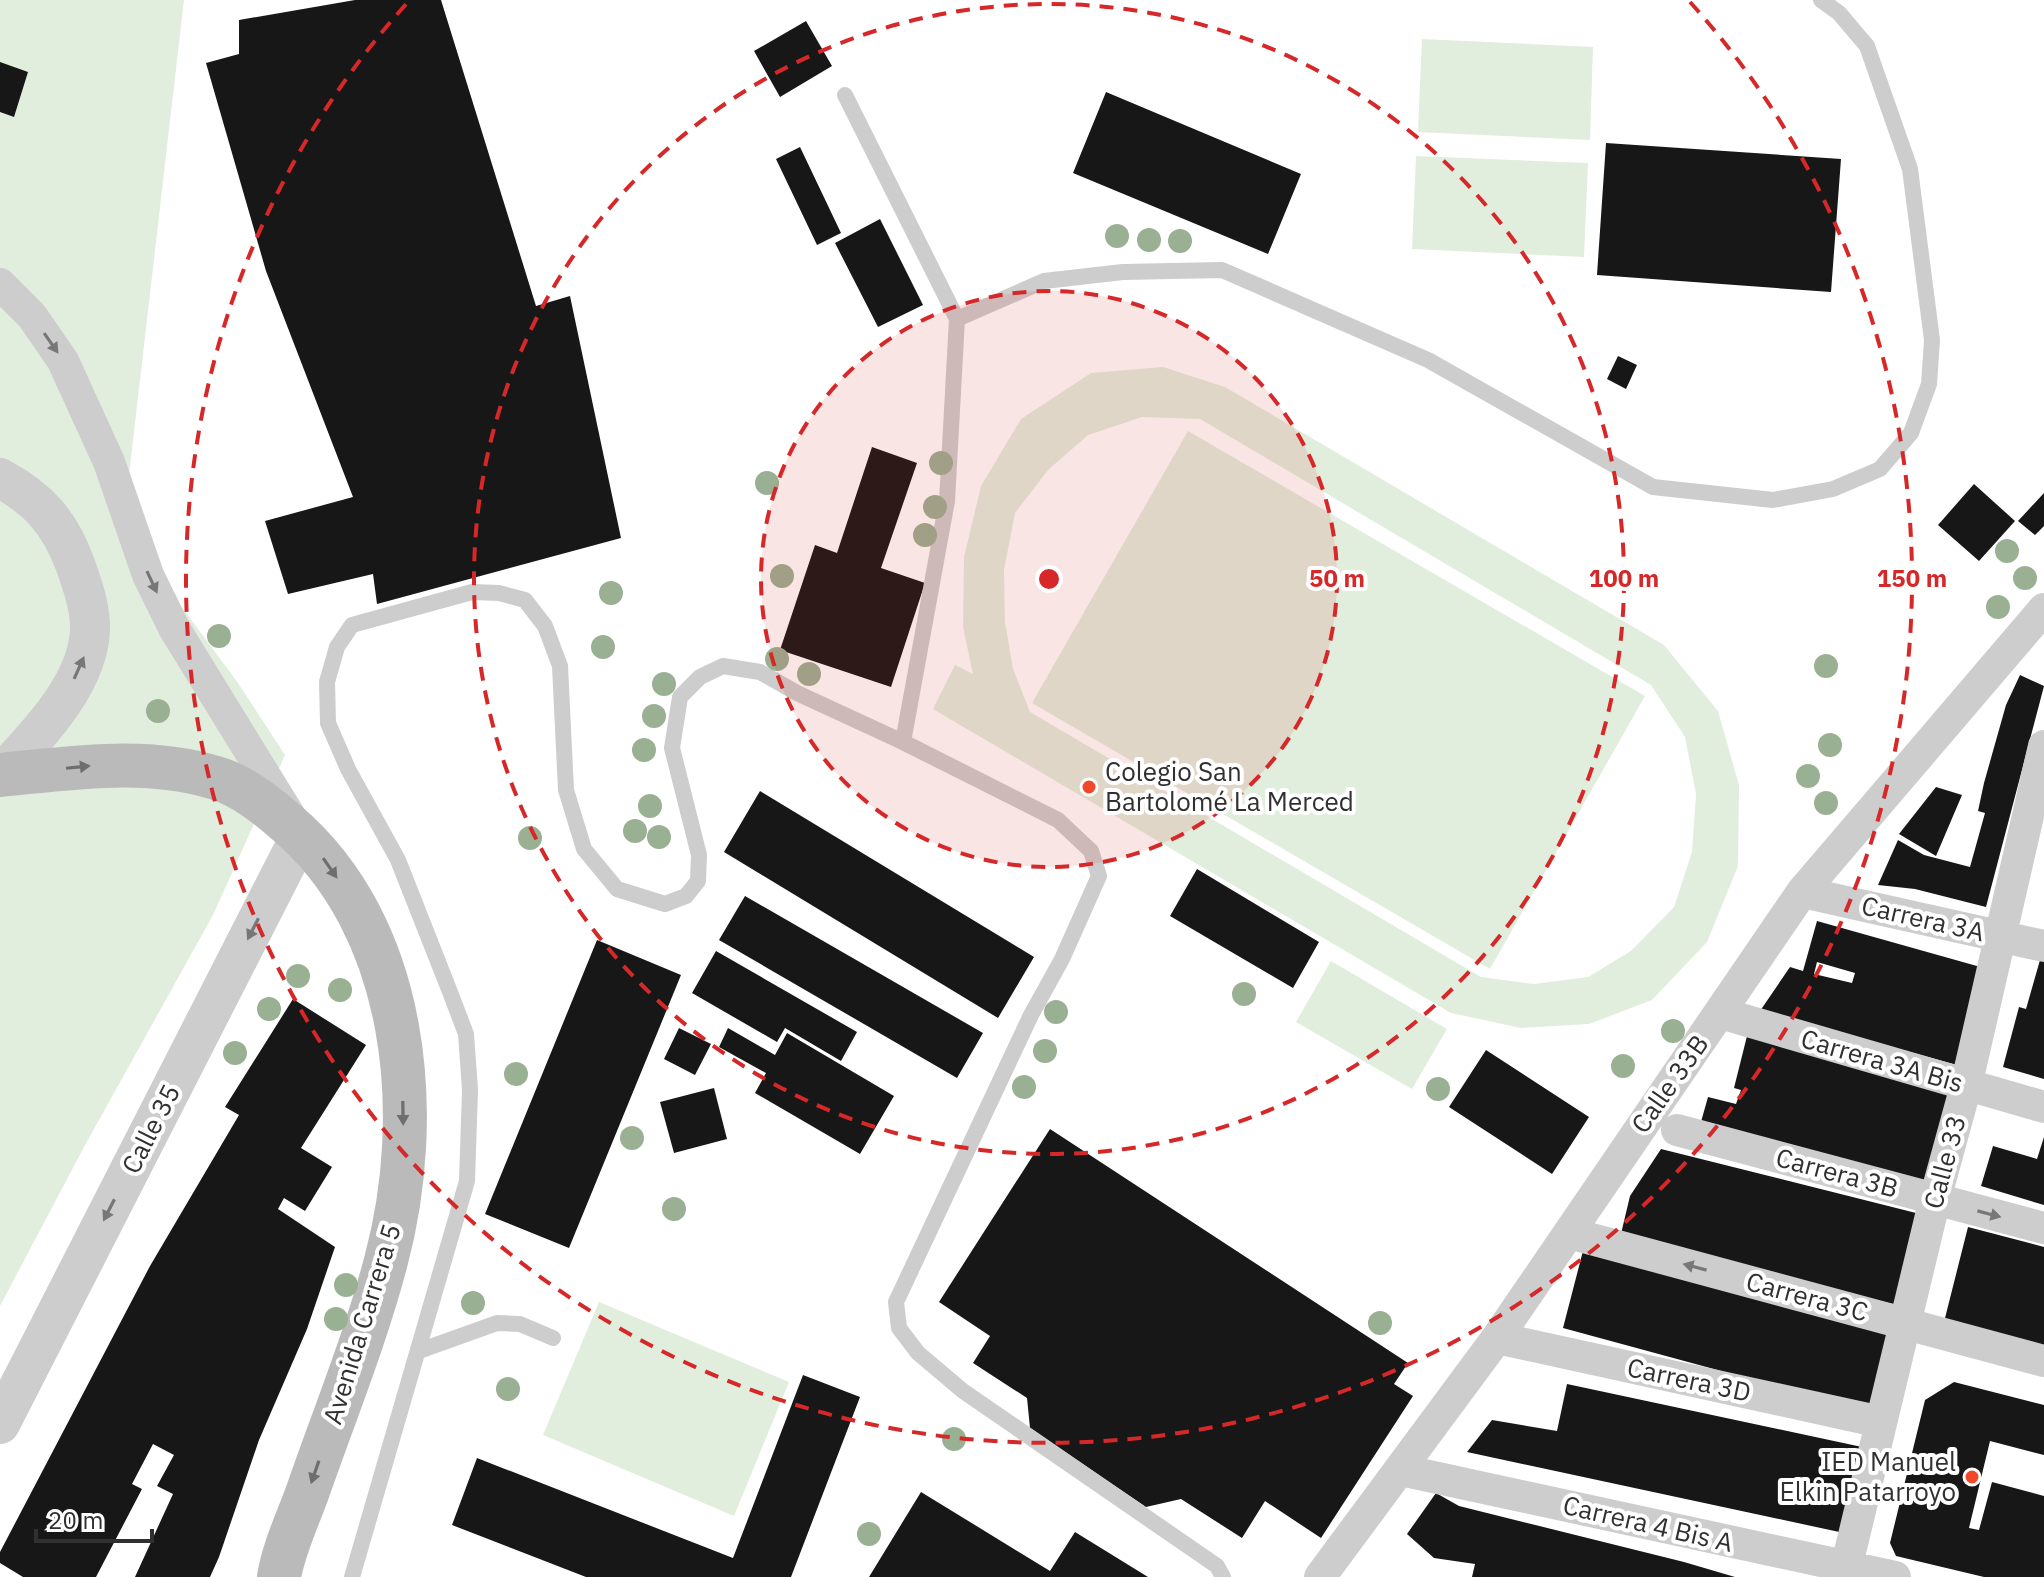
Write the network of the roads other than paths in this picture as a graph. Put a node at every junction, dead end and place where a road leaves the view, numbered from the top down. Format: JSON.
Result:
{"nodes":[{"id":1,"x":1821,"y":0,"type":"edge"},
{"id":2,"x":845,"y":95,"type":"dead end"},
{"id":3,"x":0,"y":284,"type":"edge"},
{"id":4,"x":957,"y":319,"type":"junction"},
{"id":5,"x":0,"y":478,"type":"edge"},
{"id":6,"x":2044,"y":609,"type":"edge"},
{"id":7,"x":903,"y":742,"type":"junction"},
{"id":8,"x":2044,"y":746,"type":"edge"},
{"id":9,"x":0,"y":775,"type":"edge"},
{"id":10,"x":2037,"y":803,"type":"edge"},
{"id":11,"x":301,"y":835,"type":"junction"},
{"id":12,"x":1802,"y":892,"type":"junction"},
{"id":13,"x":1999,"y":937,"type":"junction"},
{"id":14,"x":2044,"y":946,"type":"edge"},
{"id":15,"x":1720,"y":1013,"type":"junction"},
{"id":16,"x":1966,"y":1086,"type":"junction"},
{"id":17,"x":2044,"y":1107,"type":"edge"},
{"id":18,"x":1677,"y":1130,"type":"dead end"},
{"id":19,"x":1935,"y":1199,"type":"junction"},
{"id":20,"x":2044,"y":1228,"type":"edge"},
{"id":21,"x":1569,"y":1233,"type":"junction"},
{"id":22,"x":1905,"y":1323,"type":"junction"},
{"id":23,"x":553,"y":1338,"type":"dead end"},
{"id":24,"x":1497,"y":1338,"type":"junction"},
{"id":25,"x":419,"y":1351,"type":"junction"},
{"id":26,"x":2044,"y":1361,"type":"edge"},
{"id":27,"x":1881,"y":1422,"type":"junction"},
{"id":28,"x":0,"y":1424,"type":"edge"},
{"id":29,"x":1401,"y":1470,"type":"junction"},
{"id":30,"x":1756,"y":1563,"type":"edge"},
{"id":31,"x":1845,"y":1572,"type":"edge"},
{"id":32,"x":279,"y":1577,"type":"edge"},
{"id":33,"x":352,"y":1577,"type":"edge"},
{"id":34,"x":1223,"y":1577,"type":"edge"},
{"id":35,"x":1320,"y":1577,"type":"edge"},
{"id":36,"x":1895,"y":1577,"type":"edge"}],
"edges":[{"from":1,"to":4,"type":"lane"},
{"from":2,"to":4,"type":"lane"},
{"from":3,"to":11,"type":"street","one_way":true},
{"from":4,"to":7,"type":"lane"},
{"from":9,"to":5,"type":"street","one_way":true},
{"from":6,"to":12,"type":"street","name":"Calle 33B"},
{"from":7,"to":25,"type":"lane"},
{"from":7,"to":34,"type":"lane"},
{"from":8,"to":10,"type":"street","name":"Calle 33"},
{"from":9,"to":11,"type":"main road","name":"Avenida Carrera 5","one_way":true},
{"from":10,"to":13,"type":"street","name":"Calle 33"},
{"from":11,"to":28,"type":"street","name":"Calle 35","one_way":true},
{"from":11,"to":32,"type":"main road","name":"Avenida Carrera 5","one_way":true},
{"from":12,"to":13,"type":"street","name":"Carrera 3A"},
{"from":12,"to":15,"type":"street","name":"Calle 33B"},
{"from":13,"to":14,"type":"street","name":"Carrera 3A"},
{"from":13,"to":16,"type":"street","name":"Calle 33"},
{"from":15,"to":16,"type":"street","name":"Carrera 3A Bis"},
{"from":15,"to":21,"type":"street","name":"Calle 33B"},
{"from":16,"to":17,"type":"street","name":"Carrera 3A Bis"},
{"from":16,"to":19,"type":"street","name":"Calle 33"},
{"from":18,"to":19,"type":"street","name":"Carrera 3B"},
{"from":19,"to":20,"type":"street","name":"Carrera 3B","one_way":true},
{"from":19,"to":22,"type":"street","name":"Calle 33"},
{"from":22,"to":21,"type":"street","name":"Carrera 3C","one_way":true},
{"from":21,"to":24,"type":"street","name":"Calle 33B"},
{"from":22,"to":26,"type":"street","name":"Carrera 3C"},
{"from":22,"to":27,"type":"street","name":"Calle 33"},
{"from":23,"to":25,"type":"lane"},
{"from":24,"to":27,"type":"street","name":"Carrera 3D"},
{"from":24,"to":29,"type":"street","name":"Calle 33B"},
{"from":25,"to":33,"type":"lane"},
{"from":27,"to":31,"type":"street","name":"Calle 33"},
{"from":29,"to":30,"type":"street","name":"Carrera 4 Bis A"},
{"from":29,"to":35,"type":"street","name":"Calle 33B"},
{"from":30,"to":31,"type":"street","name":"Carrera 4 Bis A"},
{"from":31,"to":36,"type":"street","name":"Carrera 4 Bis A"}]}
